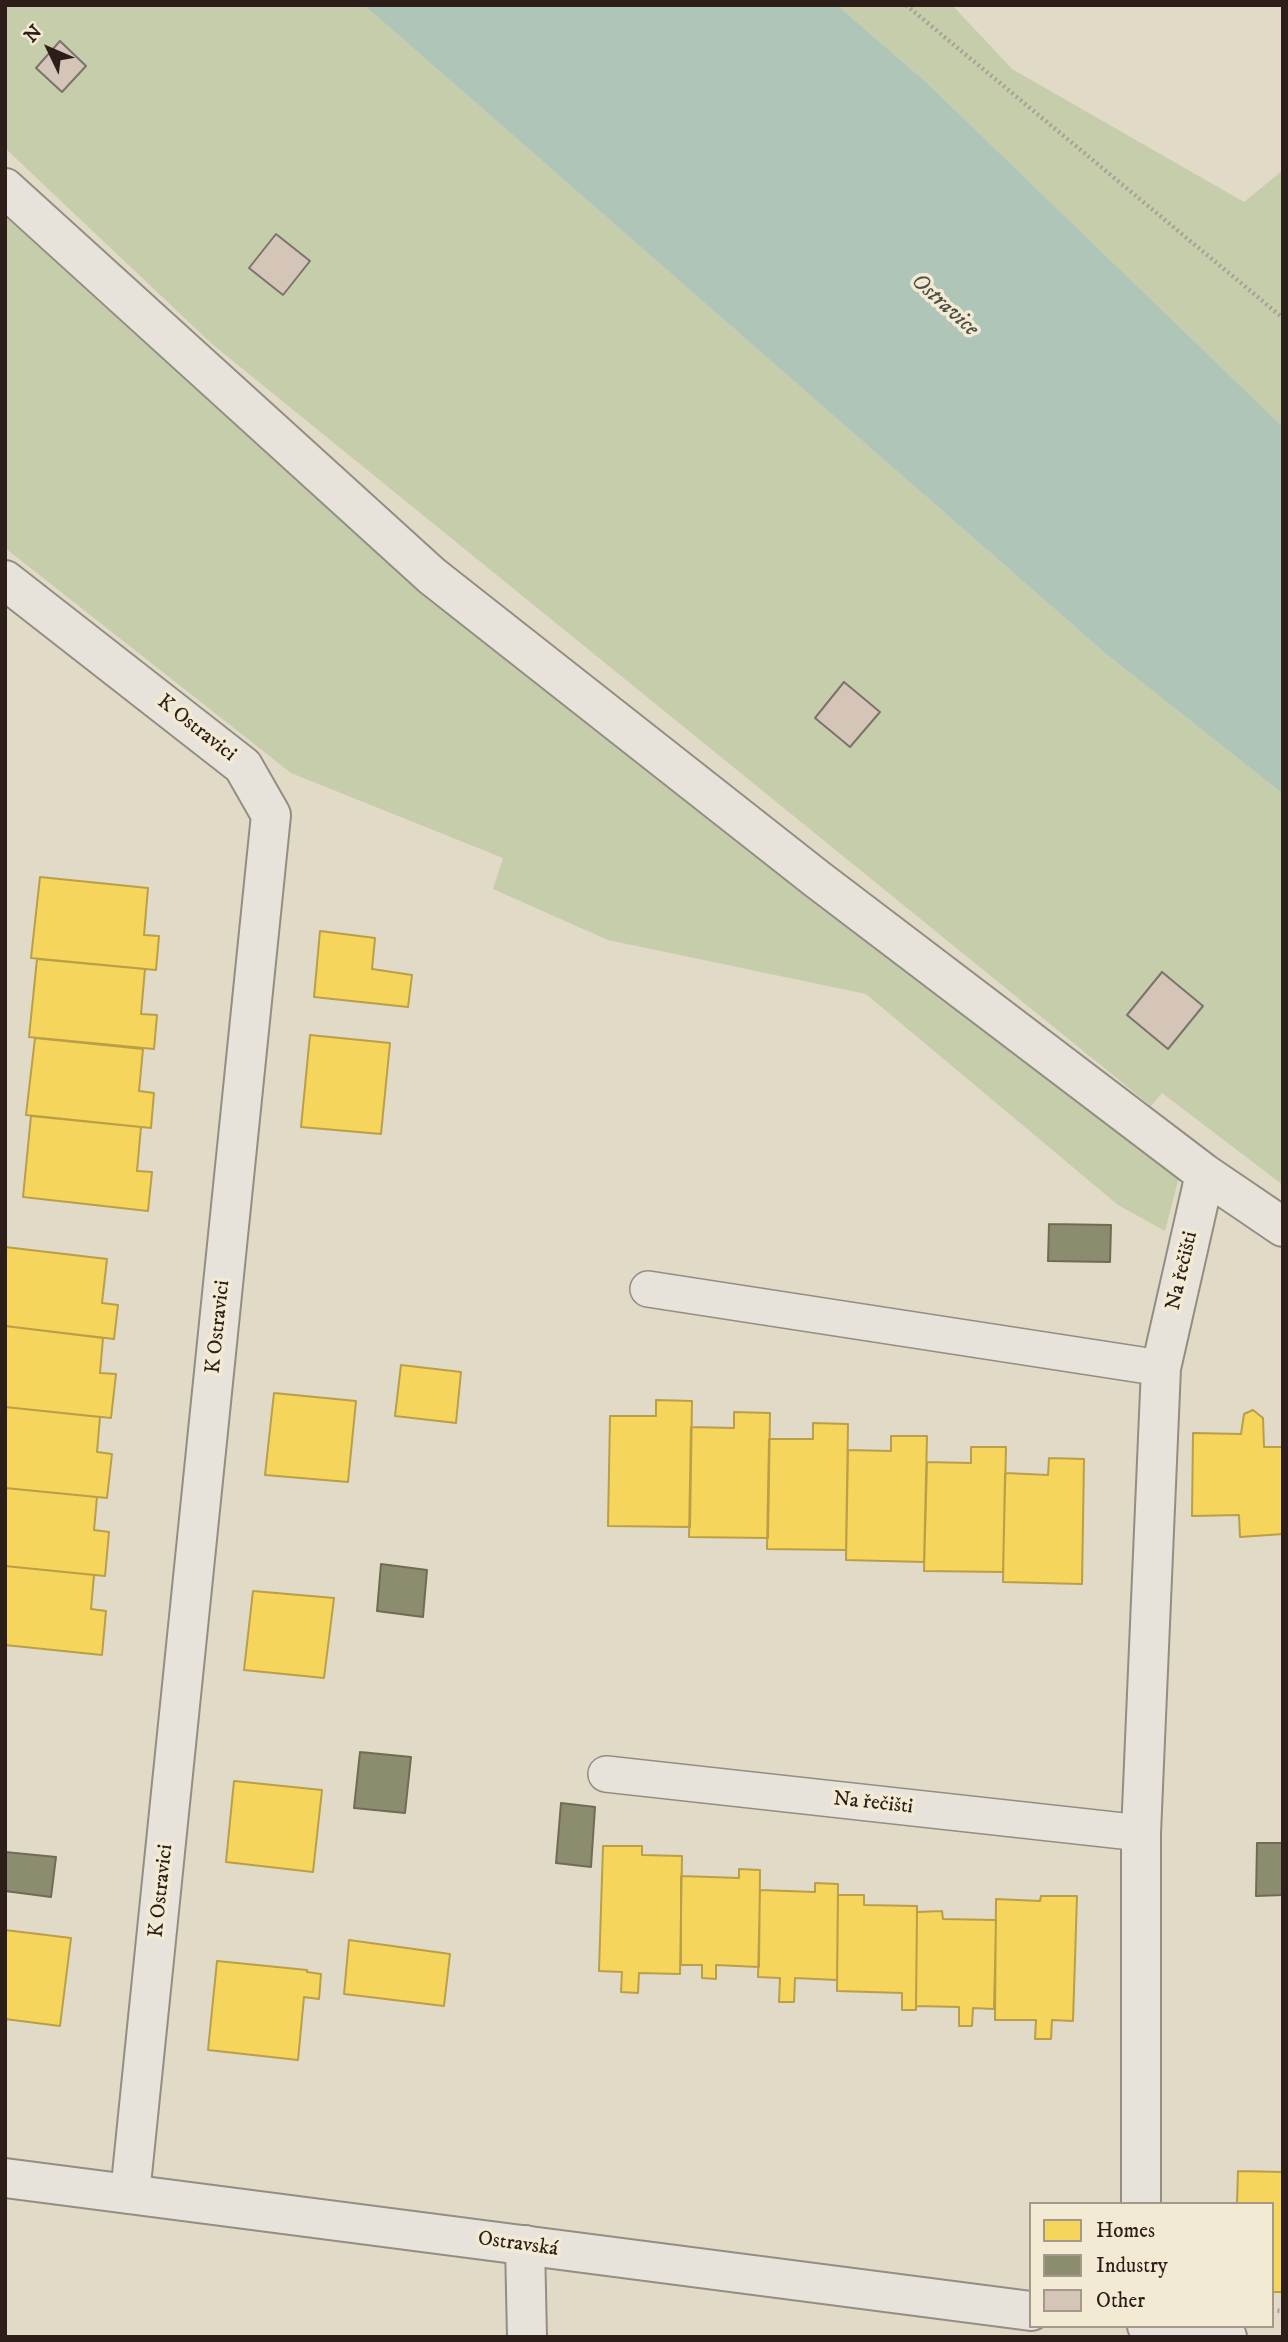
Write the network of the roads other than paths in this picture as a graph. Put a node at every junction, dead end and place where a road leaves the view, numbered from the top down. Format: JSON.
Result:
{"nodes":[{"id":1,"x":5,"y":188,"type":"edge"},
{"id":2,"x":5,"y":580,"type":"edge"},
{"id":3,"x":1205,"y":1174,"type":"junction"},
{"id":4,"x":1283,"y":1227,"type":"edge"},
{"id":5,"x":648,"y":1289,"type":"dead end"},
{"id":6,"x":1161,"y":1368,"type":"junction"},
{"id":7,"x":606,"y":1774,"type":"dead end"},
{"id":8,"x":1141,"y":1833,"type":"junction"},
{"id":9,"x":5,"y":2178,"type":"edge"},
{"id":10,"x":130,"y":2194,"type":"junction"},
{"id":11,"x":1141,"y":2202,"type":"edge"},
{"id":12,"x":525,"y":2245,"type":"junction"},
{"id":13,"x":1029,"y":2311,"type":"edge"},
{"id":14,"x":1162,"y":2328,"type":"edge"},
{"id":15,"x":527,"y":2337,"type":"edge"},
{"id":16,"x":1227,"y":2337,"type":"edge"}],
"edges":[{"from":1,"to":3,"type":"street"},
{"from":2,"to":10,"type":"street","name":"K Ostravici"},
{"from":3,"to":4,"type":"street"},
{"from":3,"to":6,"type":"street","name":"Na řečišti"},
{"from":5,"to":6,"type":"lane"},
{"from":6,"to":8,"type":"street","name":"Na řečišti"},
{"from":7,"to":8,"type":"lane","name":"Na řečišti"},
{"from":8,"to":11,"type":"street","name":"Na řečišti"},
{"from":9,"to":10,"type":"street","name":"Ostravská"},
{"from":10,"to":12,"type":"street","name":"Ostravská"},
{"from":12,"to":13,"type":"street","name":"Ostravská"},
{"from":12,"to":15,"type":"street"},
{"from":14,"to":16,"type":"street"}]}
